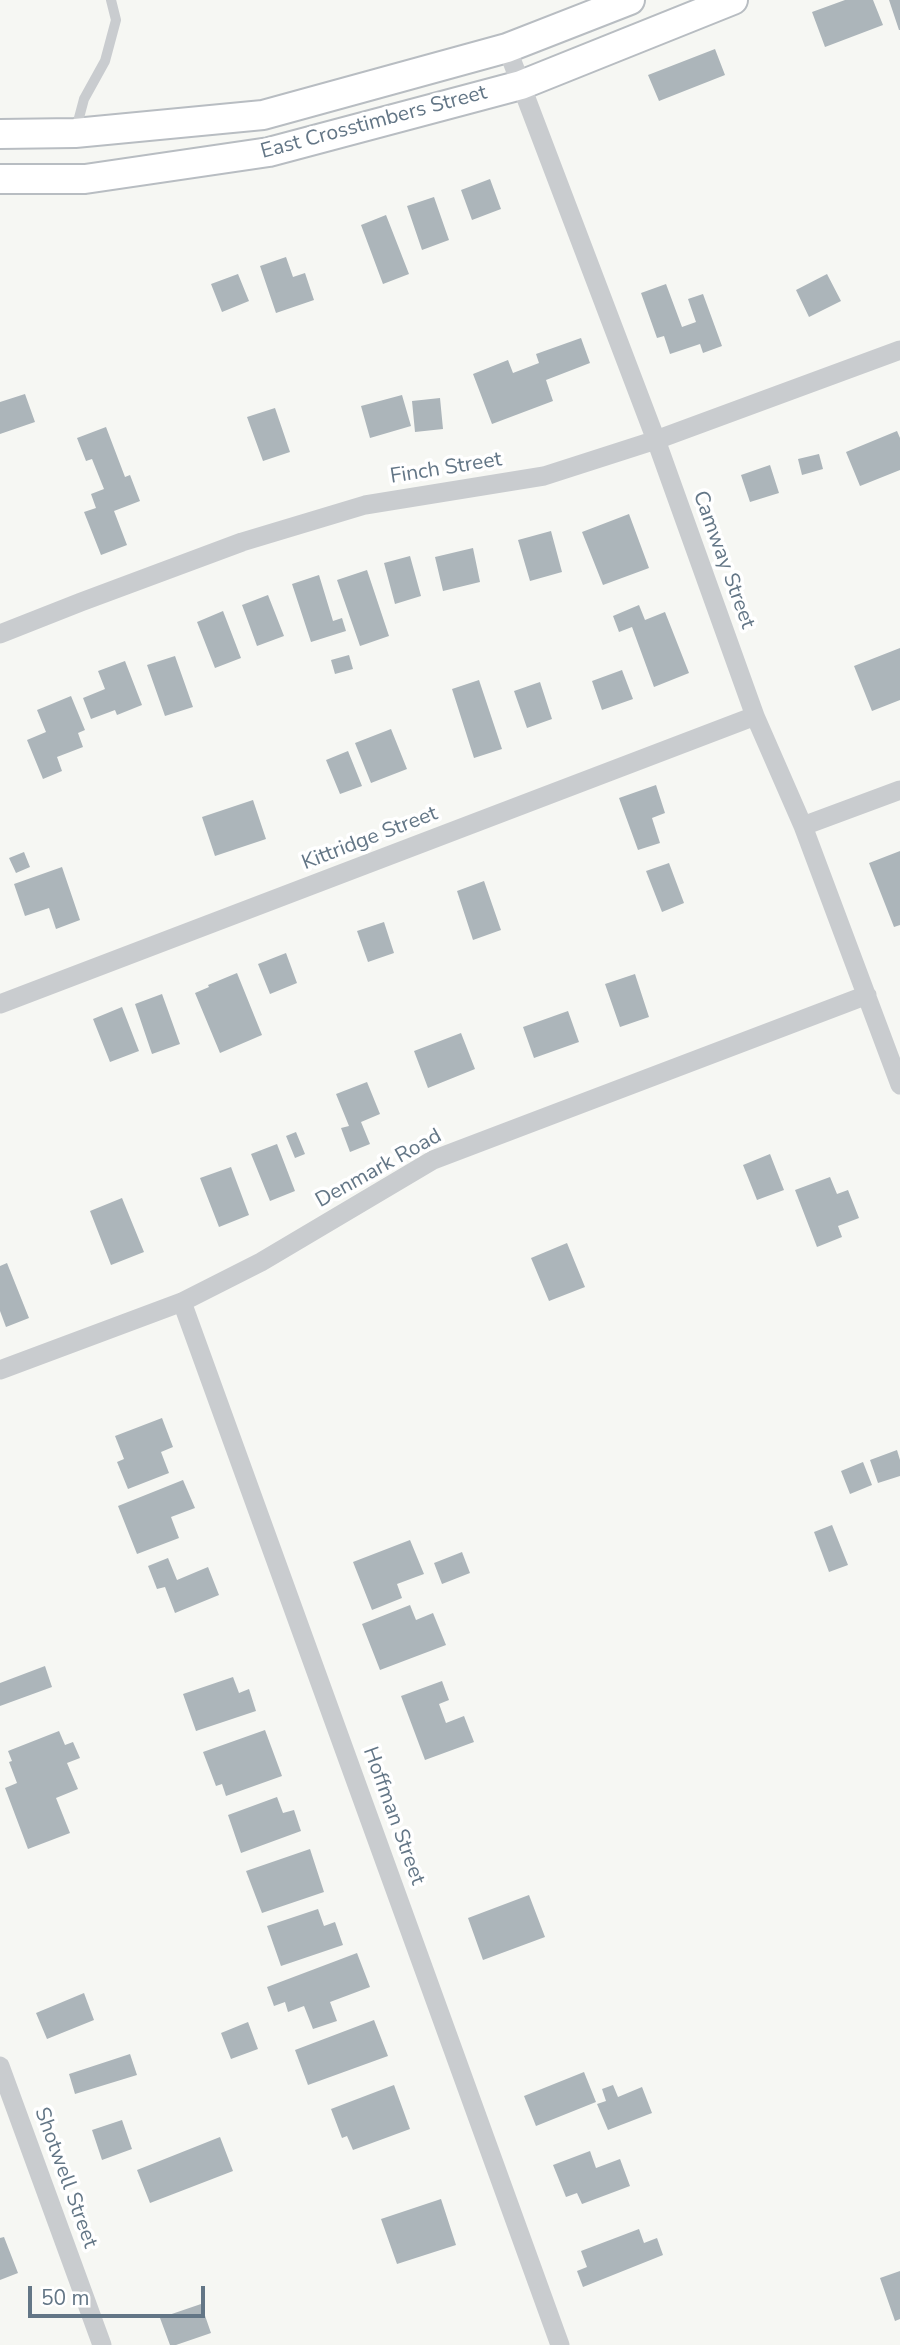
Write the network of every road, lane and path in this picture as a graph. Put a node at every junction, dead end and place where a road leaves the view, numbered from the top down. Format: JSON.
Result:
{"nodes":[{"id":1,"x":111,"y":0,"type":"edge"},
{"id":2,"x":630,"y":0,"type":"edge"},
{"id":3,"x":733,"y":0,"type":"edge"},
{"id":4,"x":507,"y":48,"type":"junction"},
{"id":5,"x":521,"y":85,"type":"junction"},
{"id":6,"x":75,"y":133,"type":"junction"},
{"id":7,"x":0,"y":134,"type":"edge"},
{"id":8,"x":0,"y":179,"type":"edge"},
{"id":9,"x":900,"y":350,"type":"edge"},
{"id":10,"x":656,"y":440,"type":"junction"},
{"id":11,"x":0,"y":634,"type":"edge"},
{"id":12,"x":755,"y":716,"type":"junction"},
{"id":13,"x":900,"y":790,"type":"edge"},
{"id":14,"x":803,"y":826,"type":"junction"},
{"id":15,"x":867,"y":995,"type":"junction"},
{"id":16,"x":0,"y":1004,"type":"edge"},
{"id":17,"x":900,"y":1085,"type":"edge"},
{"id":18,"x":182,"y":1302,"type":"junction"},
{"id":19,"x":0,"y":1370,"type":"edge"},
{"id":20,"x":0,"y":2066,"type":"edge"},
{"id":21,"x":102,"y":2345,"type":"edge"},
{"id":22,"x":560,"y":2345,"type":"edge"}],
"edges":[{"from":1,"to":6,"type":"lane"},
{"from":2,"to":4,"type":"main road","name":"East Crosstimbers Street"},
{"from":3,"to":5,"type":"main road","name":"East Crosstimbers Street"},
{"from":4,"to":5,"type":"street","name":"Camway Street"},
{"from":4,"to":6,"type":"main road","name":"East Crosstimbers Street"},
{"from":5,"to":8,"type":"main road","name":"East Crosstimbers Street"},
{"from":5,"to":10,"type":"street","name":"Camway Street"},
{"from":6,"to":7,"type":"main road","name":"East Crosstimbers Street"},
{"from":9,"to":10,"type":"street","name":"Finch Street"},
{"from":10,"to":11,"type":"street","name":"Finch Street"},
{"from":10,"to":12,"type":"street","name":"Camway Street"},
{"from":12,"to":14,"type":"street","name":"Camway Street"},
{"from":12,"to":16,"type":"street","name":"Kittridge Street"},
{"from":13,"to":14,"type":"street"},
{"from":14,"to":15,"type":"street","name":"Camway Street"},
{"from":15,"to":17,"type":"street","name":"Camway Street"},
{"from":15,"to":18,"type":"street","name":"Denmark Road"},
{"from":18,"to":19,"type":"street","name":"Denmark Road"},
{"from":18,"to":22,"type":"street","name":"Hoffman Street"},
{"from":20,"to":21,"type":"street","name":"Shotwell Street"}]}
